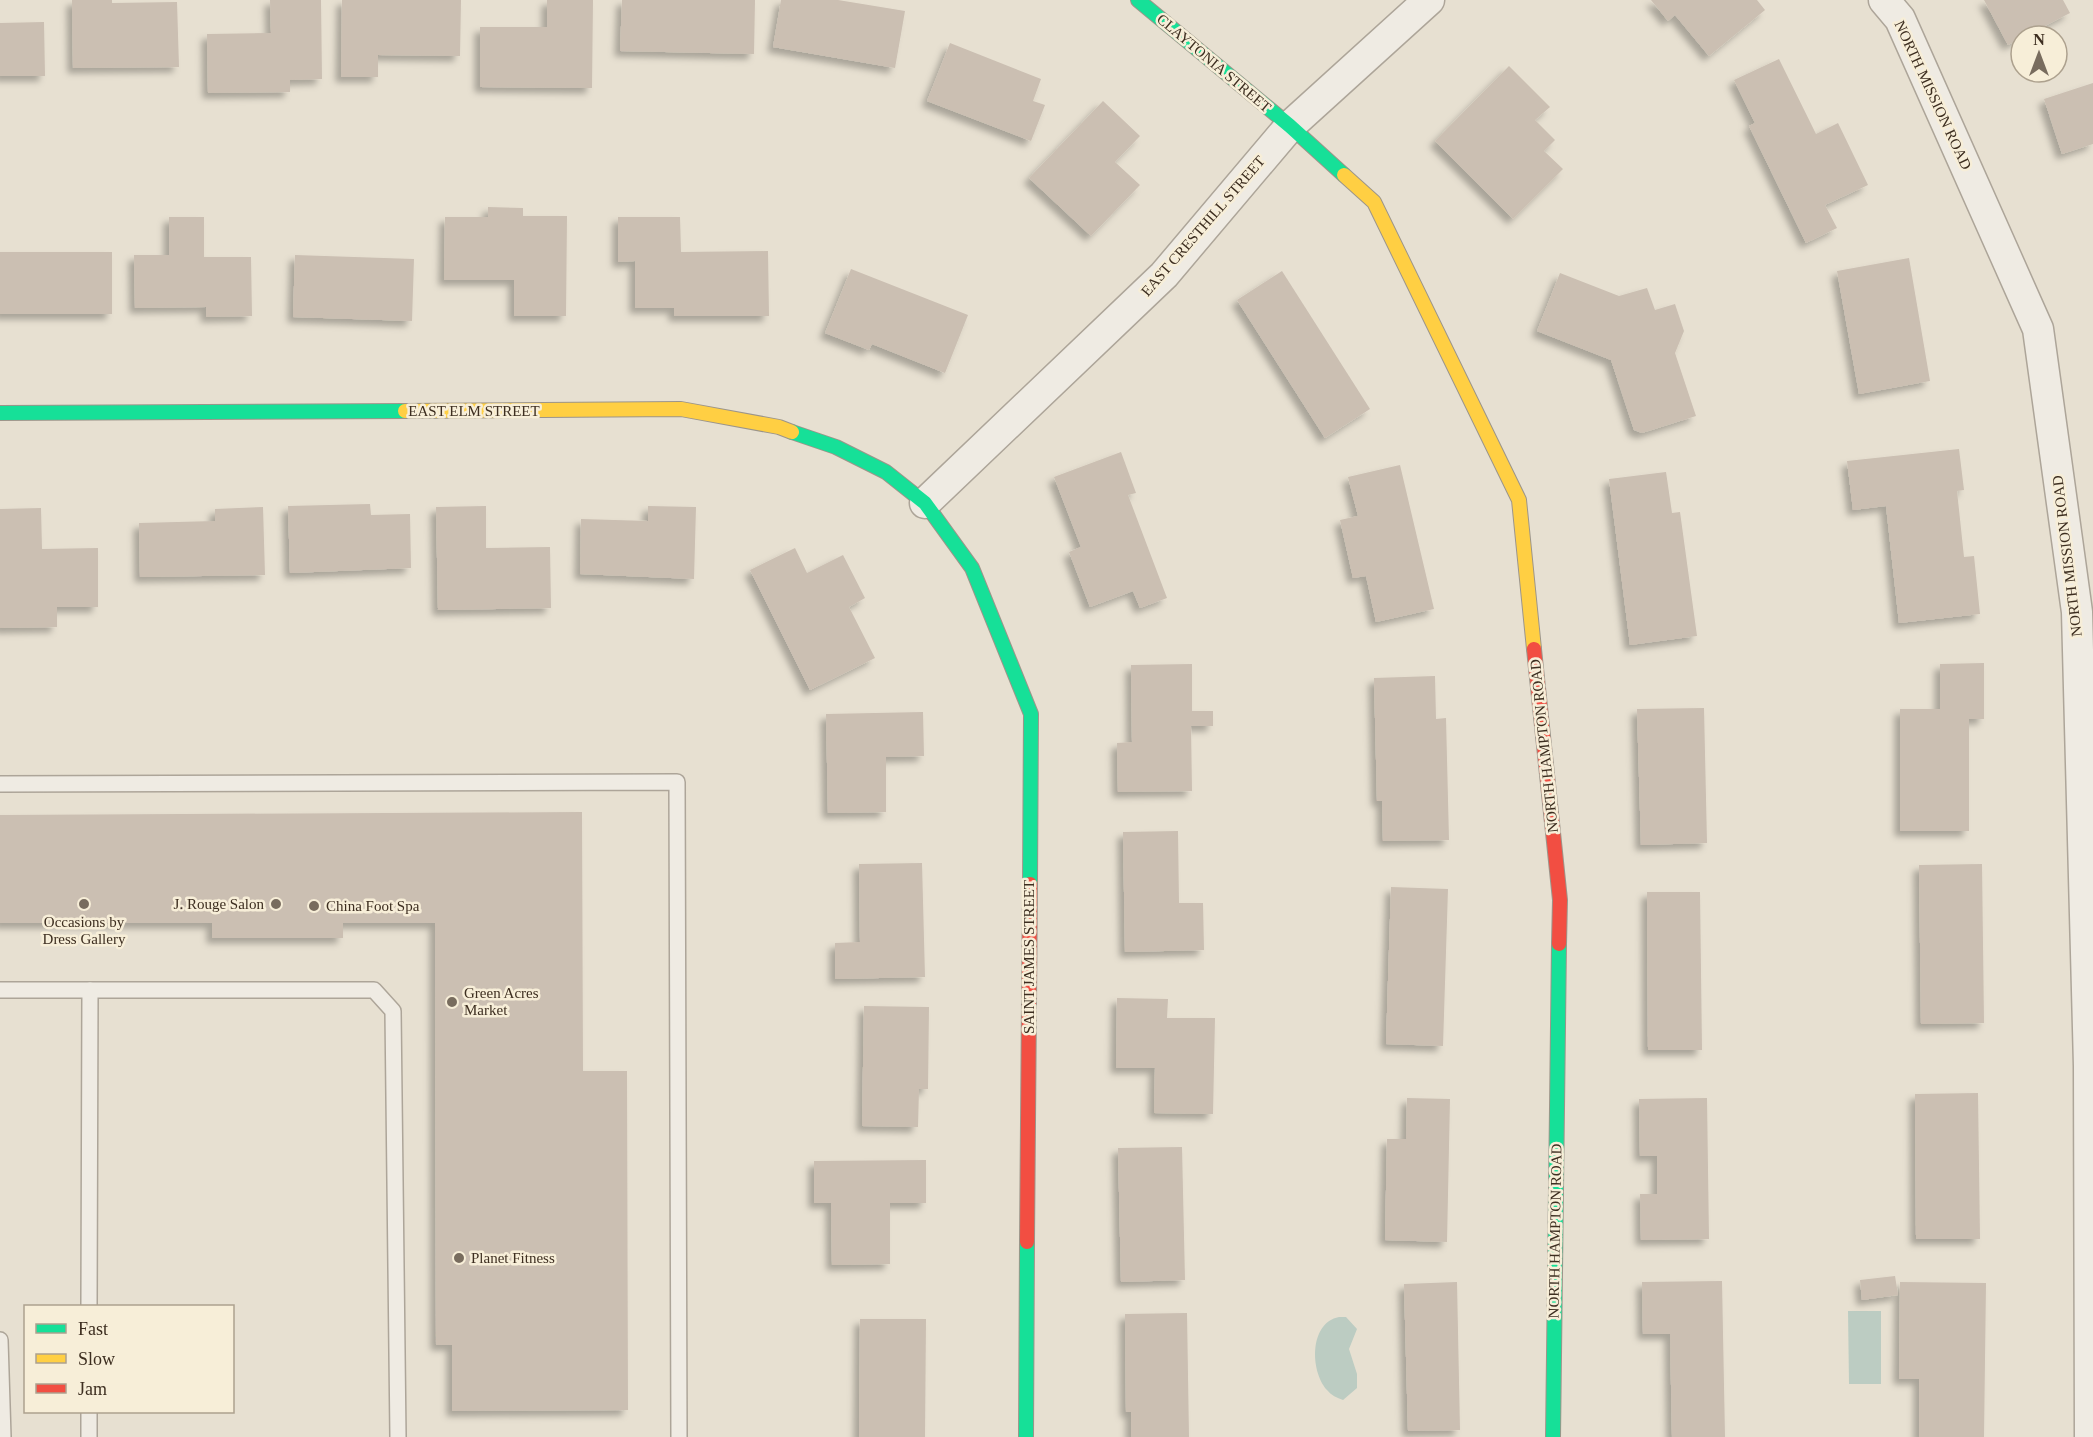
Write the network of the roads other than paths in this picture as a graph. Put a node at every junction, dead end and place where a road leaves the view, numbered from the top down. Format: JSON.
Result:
{"nodes":[{"id":1,"x":1138,"y":0,"type":"edge"},
{"id":2,"x":1428,"y":0,"type":"edge"},
{"id":3,"x":1884,"y":0,"type":"edge"},
{"id":4,"x":1290,"y":126,"type":"junction"},
{"id":5,"x":0,"y":413,"type":"edge"},
{"id":6,"x":925,"y":503,"type":"junction"},
{"id":7,"x":0,"y":784,"type":"edge"},
{"id":8,"x":0,"y":990,"type":"edge"},
{"id":9,"x":90,"y":990,"type":"junction"},
{"id":10,"x":89,"y":1305,"type":"edge"},
{"id":11,"x":0,"y":1340,"type":"edge"},
{"id":12,"x":89,"y":1413,"type":"edge"},
{"id":13,"x":3,"y":1437,"type":"edge"},
{"id":14,"x":89,"y":1437,"type":"edge"},
{"id":15,"x":398,"y":1437,"type":"edge"},
{"id":16,"x":679,"y":1437,"type":"edge"},
{"id":17,"x":1026,"y":1437,"type":"edge"},
{"id":18,"x":1553,"y":1437,"type":"edge"},
{"id":19,"x":2090,"y":1437,"type":"edge"}],
"edges":[{"from":1,"to":4,"type":"street","name":"CLAYTONIA STREET"},
{"from":2,"to":4,"type":"street","name":"EAST CRESTHILL STREET"},
{"from":3,"to":19,"type":"street","name":"NORTH MISSION ROAD"},
{"from":4,"to":6,"type":"street","name":"EAST CRESTHILL STREET"},
{"from":4,"to":18,"type":"street","name":"NORTH HAMPTON ROAD"},
{"from":5,"to":6,"type":"street","name":"EAST ELM STREET"},
{"from":6,"to":17,"type":"street","name":"SAINT JAMES STREET"},
{"from":7,"to":16,"type":"lane"},
{"from":8,"to":9,"type":"lane"},
{"from":9,"to":10,"type":"lane"},
{"from":9,"to":15,"type":"lane"},
{"from":11,"to":13,"type":"lane"},
{"from":12,"to":14,"type":"lane"}]}
